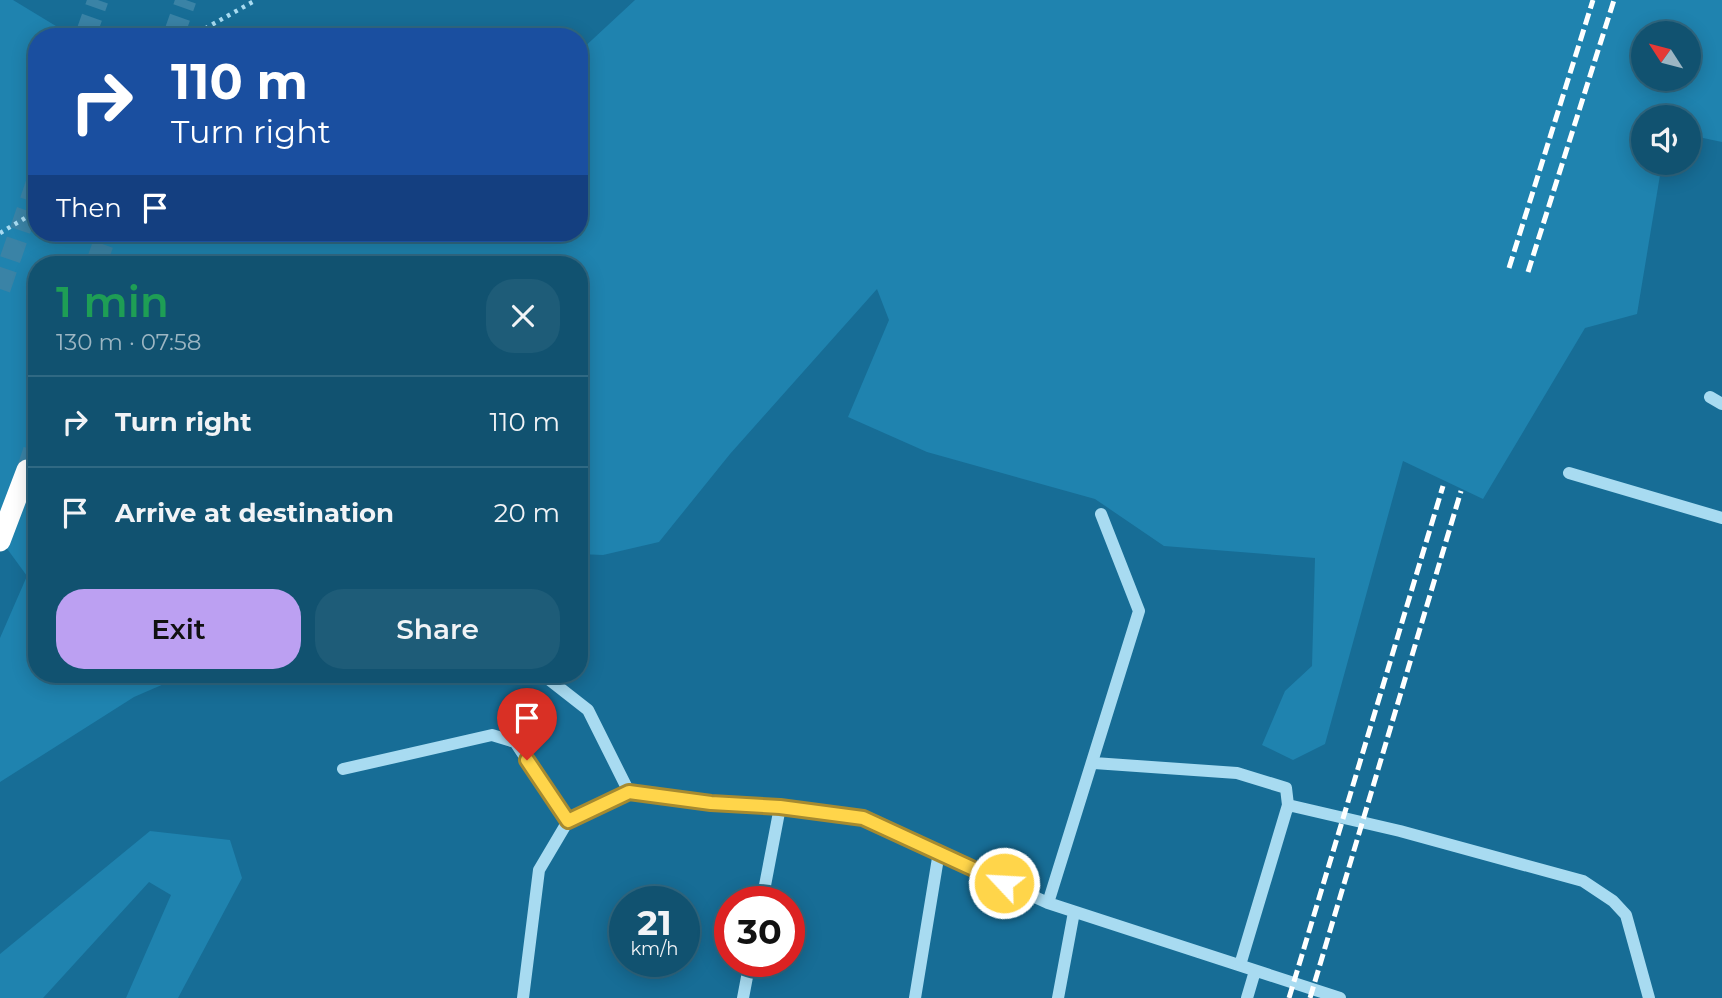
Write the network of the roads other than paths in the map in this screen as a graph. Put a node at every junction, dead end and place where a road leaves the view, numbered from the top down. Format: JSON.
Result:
{"nodes":[{"id":1,"x":1710,"y":397,"type":"dead end"},
{"id":2,"x":1722,"y":404,"type":"edge"},
{"id":3,"x":27,"y":470,"type":"tunnel mouth"},
{"id":4,"x":1569,"y":472,"type":"dead end"},
{"id":5,"x":1101,"y":514,"type":"dead end"},
{"id":6,"x":1722,"y":518,"type":"edge"},
{"id":7,"x":0,"y":541,"type":"edge"},
{"id":8,"x":554,"y":683,"type":"edge"},
{"id":9,"x":1094,"y":763,"type":"junction"},
{"id":10,"x":343,"y":769,"type":"dead end"},
{"id":11,"x":629,"y":792,"type":"junction"},
{"id":12,"x":1288,"y":806,"type":"junction"},
{"id":13,"x":780,"y":807,"type":"junction"},
{"id":14,"x":568,"y":821,"type":"junction"},
{"id":15,"x":939,"y":852,"type":"junction"},
{"id":16,"x":765,"y":886,"type":"edge"},
{"id":17,"x":1048,"y":903,"type":"junction"},
{"id":18,"x":1074,"y":912,"type":"junction"},
{"id":19,"x":1240,"y":965,"type":"junction"},
{"id":20,"x":1255,"y":971,"type":"junction"},
{"id":21,"x":747,"y":977,"type":"edge"},
{"id":22,"x":523,"y":998,"type":"edge"},
{"id":23,"x":743,"y":998,"type":"edge"},
{"id":24,"x":915,"y":998,"type":"edge"},
{"id":25,"x":1058,"y":998,"type":"edge"},
{"id":26,"x":1247,"y":998,"type":"edge"},
{"id":27,"x":1340,"y":998,"type":"edge"},
{"id":28,"x":1649,"y":998,"type":"edge"}],
"edges":[{"from":1,"to":2,"type":"street"},
{"from":3,"to":7,"type":"highway"},
{"from":4,"to":6,"type":"street"},
{"from":5,"to":9,"type":"street"},
{"from":8,"to":11,"type":"street"},
{"from":9,"to":12,"type":"street"},
{"from":9,"to":17,"type":"street"},
{"from":10,"to":14,"type":"street"},
{"from":11,"to":13,"type":"street"},
{"from":11,"to":14,"type":"street"},
{"from":12,"to":19,"type":"street"},
{"from":12,"to":28,"type":"street"},
{"from":13,"to":15,"type":"street"},
{"from":13,"to":16,"type":"street"},
{"from":14,"to":22,"type":"street"},
{"from":15,"to":17,"type":"street"},
{"from":15,"to":24,"type":"street"},
{"from":17,"to":18,"type":"street"},
{"from":18,"to":19,"type":"street"},
{"from":18,"to":25,"type":"street"},
{"from":19,"to":20,"type":"street"},
{"from":20,"to":26,"type":"street"},
{"from":20,"to":27,"type":"street"},
{"from":21,"to":23,"type":"street"}]}
